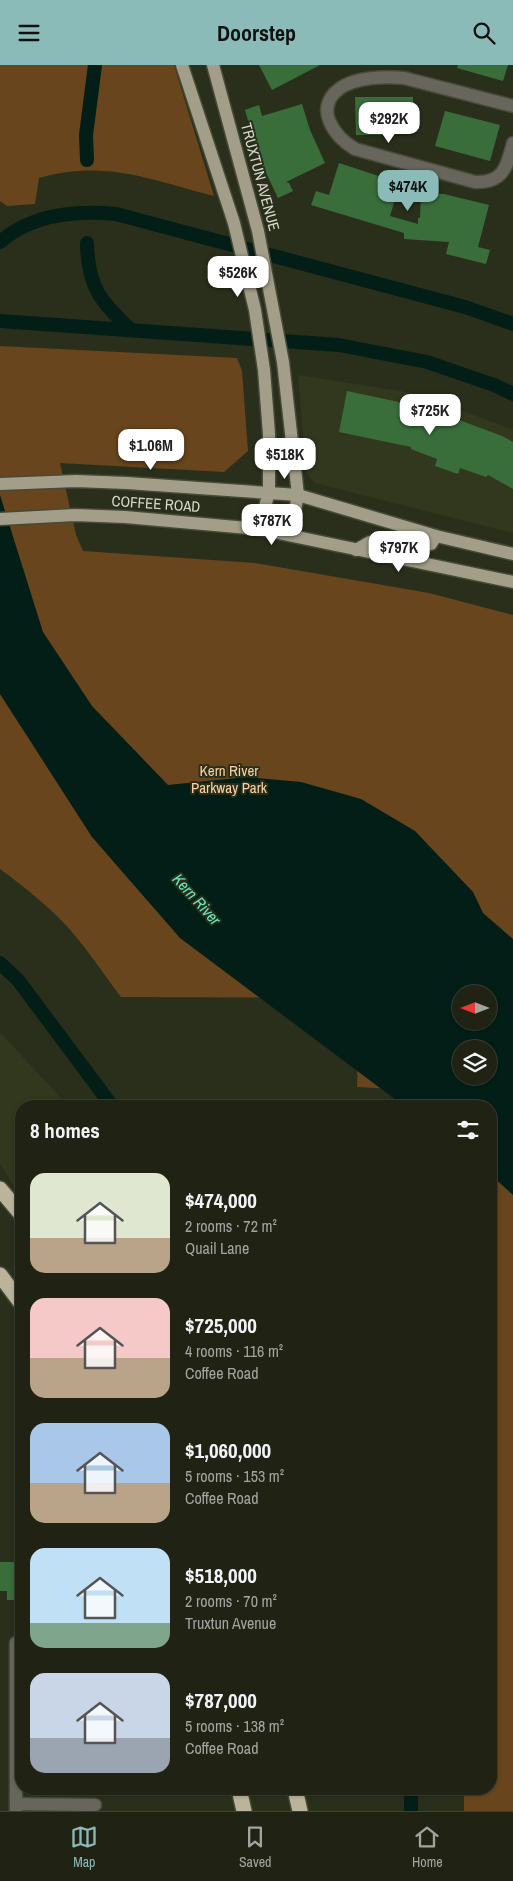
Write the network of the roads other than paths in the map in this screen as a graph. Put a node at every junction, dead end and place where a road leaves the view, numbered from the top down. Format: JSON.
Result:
{"nodes":[{"id":1,"x":182,"y":65,"type":"edge"},
{"id":2,"x":214,"y":65,"type":"edge"},
{"id":3,"x":513,"y":106,"type":"edge"},
{"id":4,"x":513,"y":143,"type":"edge"},
{"id":5,"x":0,"y":484,"type":"edge"},
{"id":6,"x":269,"y":492,"type":"junction"},
{"id":7,"x":298,"y":495,"type":"junction"},
{"id":8,"x":0,"y":519,"type":"edge"},
{"id":9,"x":259,"y":529,"type":"junction"},
{"id":10,"x":290,"y":535,"type":"junction"},
{"id":11,"x":436,"y":536,"type":"junction"},
{"id":12,"x":356,"y":550,"type":"junction"},
{"id":13,"x":513,"y":554,"type":"edge"},
{"id":14,"x":513,"y":582,"type":"edge"},
{"id":15,"x":0,"y":1189,"type":"edge"},
{"id":16,"x":15,"y":1207,"type":"edge"},
{"id":17,"x":0,"y":1275,"type":"edge"},
{"id":18,"x":15,"y":1295,"type":"edge"},
{"id":19,"x":16,"y":1795,"type":"edge"},
{"id":20,"x":240,"y":1795,"type":"edge"},
{"id":21,"x":296,"y":1795,"type":"edge"},
{"id":22,"x":96,"y":1805,"type":"dead end"},
{"id":23,"x":16,"y":1808,"type":"edge"},
{"id":24,"x":244,"y":1811,"type":"edge"},
{"id":25,"x":300,"y":1811,"type":"edge"}],
"edges":[{"from":1,"to":6,"type":"main road"},
{"from":2,"to":7,"type":"main road","name":"TRUXTUN AVENUE"},
{"from":3,"to":4,"type":"street"},
{"from":5,"to":6,"type":"main road","name":"COFFEE ROAD"},
{"from":6,"to":7,"type":"main road","name":"COFFEE ROAD"},
{"from":6,"to":9,"type":"main road"},
{"from":7,"to":10,"type":"main road","name":"TRUXTUN AVENUE"},
{"from":7,"to":11,"type":"main road","name":"COFFEE ROAD"},
{"from":8,"to":9,"type":"main road","name":"COFFEE ROAD"},
{"from":9,"to":10,"type":"main road","name":"COFFEE ROAD"},
{"from":10,"to":12,"type":"main road","name":"COFFEE ROAD"},
{"from":11,"to":12,"type":"main road"},
{"from":11,"to":13,"type":"main road","name":"COFFEE ROAD"},
{"from":12,"to":14,"type":"main road","name":"COFFEE ROAD"},
{"from":15,"to":16,"type":"highway"},
{"from":17,"to":18,"type":"highway"},
{"from":19,"to":23,"type":"street"},
{"from":20,"to":24,"type":"highway"},
{"from":21,"to":25,"type":"highway"},
{"from":22,"to":23,"type":"street"}]}
